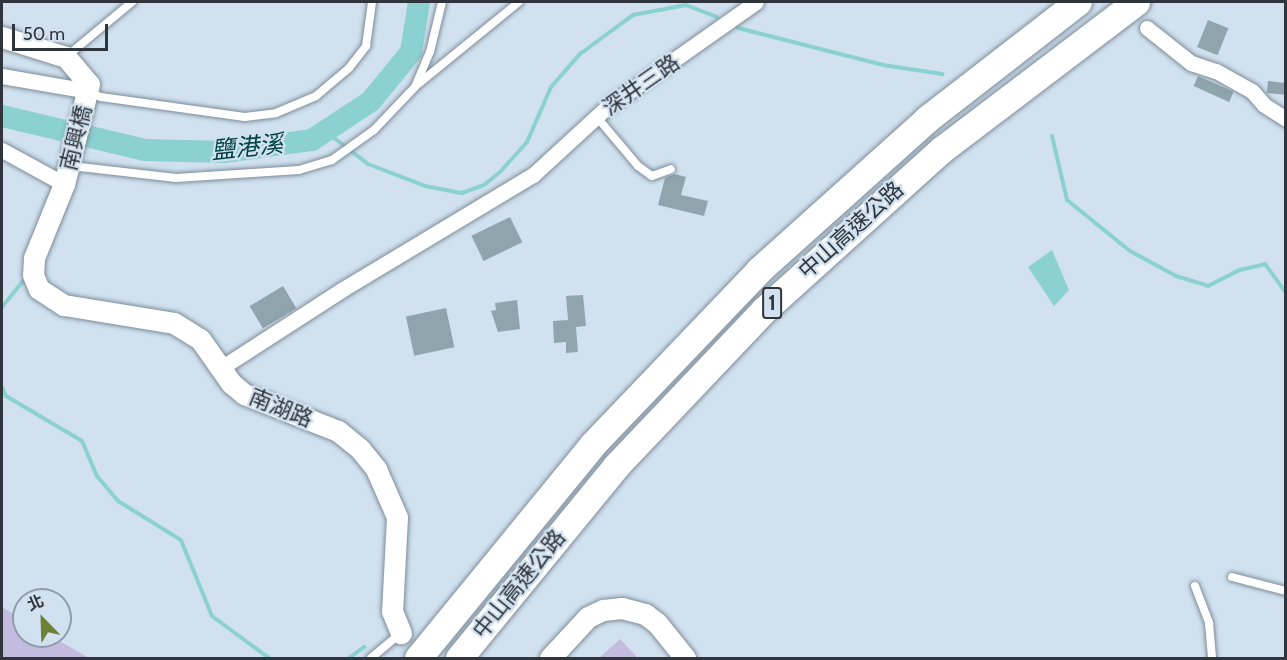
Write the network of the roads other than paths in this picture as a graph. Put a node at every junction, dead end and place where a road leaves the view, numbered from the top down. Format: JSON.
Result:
{"nodes":[{"id":1,"x":132,"y":2,"type":"edge"},
{"id":2,"x":372,"y":2,"type":"edge"},
{"id":3,"x":442,"y":2,"type":"edge"},
{"id":4,"x":519,"y":2,"type":"edge"},
{"id":5,"x":756,"y":2,"type":"edge"},
{"id":6,"x":1078,"y":2,"type":"edge"},
{"id":7,"x":1136,"y":2,"type":"edge"},
{"id":8,"x":1147,"y":28,"type":"dead end"},
{"id":9,"x":2,"y":37,"type":"edge"},
{"id":10,"x":66,"y":57,"type":"junction"},
{"id":11,"x":2,"y":76,"type":"edge"},
{"id":12,"x":415,"y":87,"type":"junction"},
{"id":13,"x":88,"y":91,"type":"junction"},
{"id":14,"x":596,"y":116,"type":"junction"},
{"id":15,"x":1286,"y":119,"type":"edge"},
{"id":16,"x":2,"y":150,"type":"edge"},
{"id":17,"x":671,"y":169,"type":"dead end"},
{"id":18,"x":67,"y":175,"type":"junction"},
{"id":19,"x":221,"y":368,"type":"junction"},
{"id":20,"x":1232,"y":577,"type":"dead end"},
{"id":21,"x":1194,"y":586,"type":"dead end"},
{"id":22,"x":1286,"y":591,"type":"edge"},
{"id":23,"x":401,"y":633,"type":"joint"},
{"id":24,"x":371,"y":658,"type":"edge"},
{"id":25,"x":418,"y":658,"type":"edge"},
{"id":26,"x":459,"y":658,"type":"edge"},
{"id":27,"x":550,"y":658,"type":"edge"},
{"id":28,"x":685,"y":658,"type":"edge"},
{"id":29,"x":1212,"y":658,"type":"edge"}],
"edges":[{"from":1,"to":10,"type":"lane"},
{"from":2,"to":13,"type":"lane"},
{"from":3,"to":12,"type":"lane"},
{"from":4,"to":12,"type":"lane"},
{"from":5,"to":14,"type":"street","name":"深井三路"},
{"from":6,"to":25,"type":"highway","name":"中山高速公路","number":"1"},
{"from":7,"to":26,"type":"highway","name":"中山高速公路","number":"1"},
{"from":8,"to":15,"type":"street"},
{"from":9,"to":10,"type":"street"},
{"from":10,"to":13,"type":"street"},
{"from":11,"to":13,"type":"street"},
{"from":12,"to":18,"type":"lane"},
{"from":13,"to":18,"type":"street","name":"南興橋"},
{"from":14,"to":17,"type":"lane"},
{"from":14,"to":19,"type":"street","name":"深井三路"},
{"from":16,"to":18,"type":"street"},
{"from":18,"to":19,"type":"street","name":"南湖路"},
{"from":19,"to":23,"type":"street","name":"南湖路"},
{"from":20,"to":22,"type":"lane"},
{"from":21,"to":29,"type":"lane"},
{"from":23,"to":24,"type":"lane"},
{"from":27,"to":28,"type":"street"}]}
